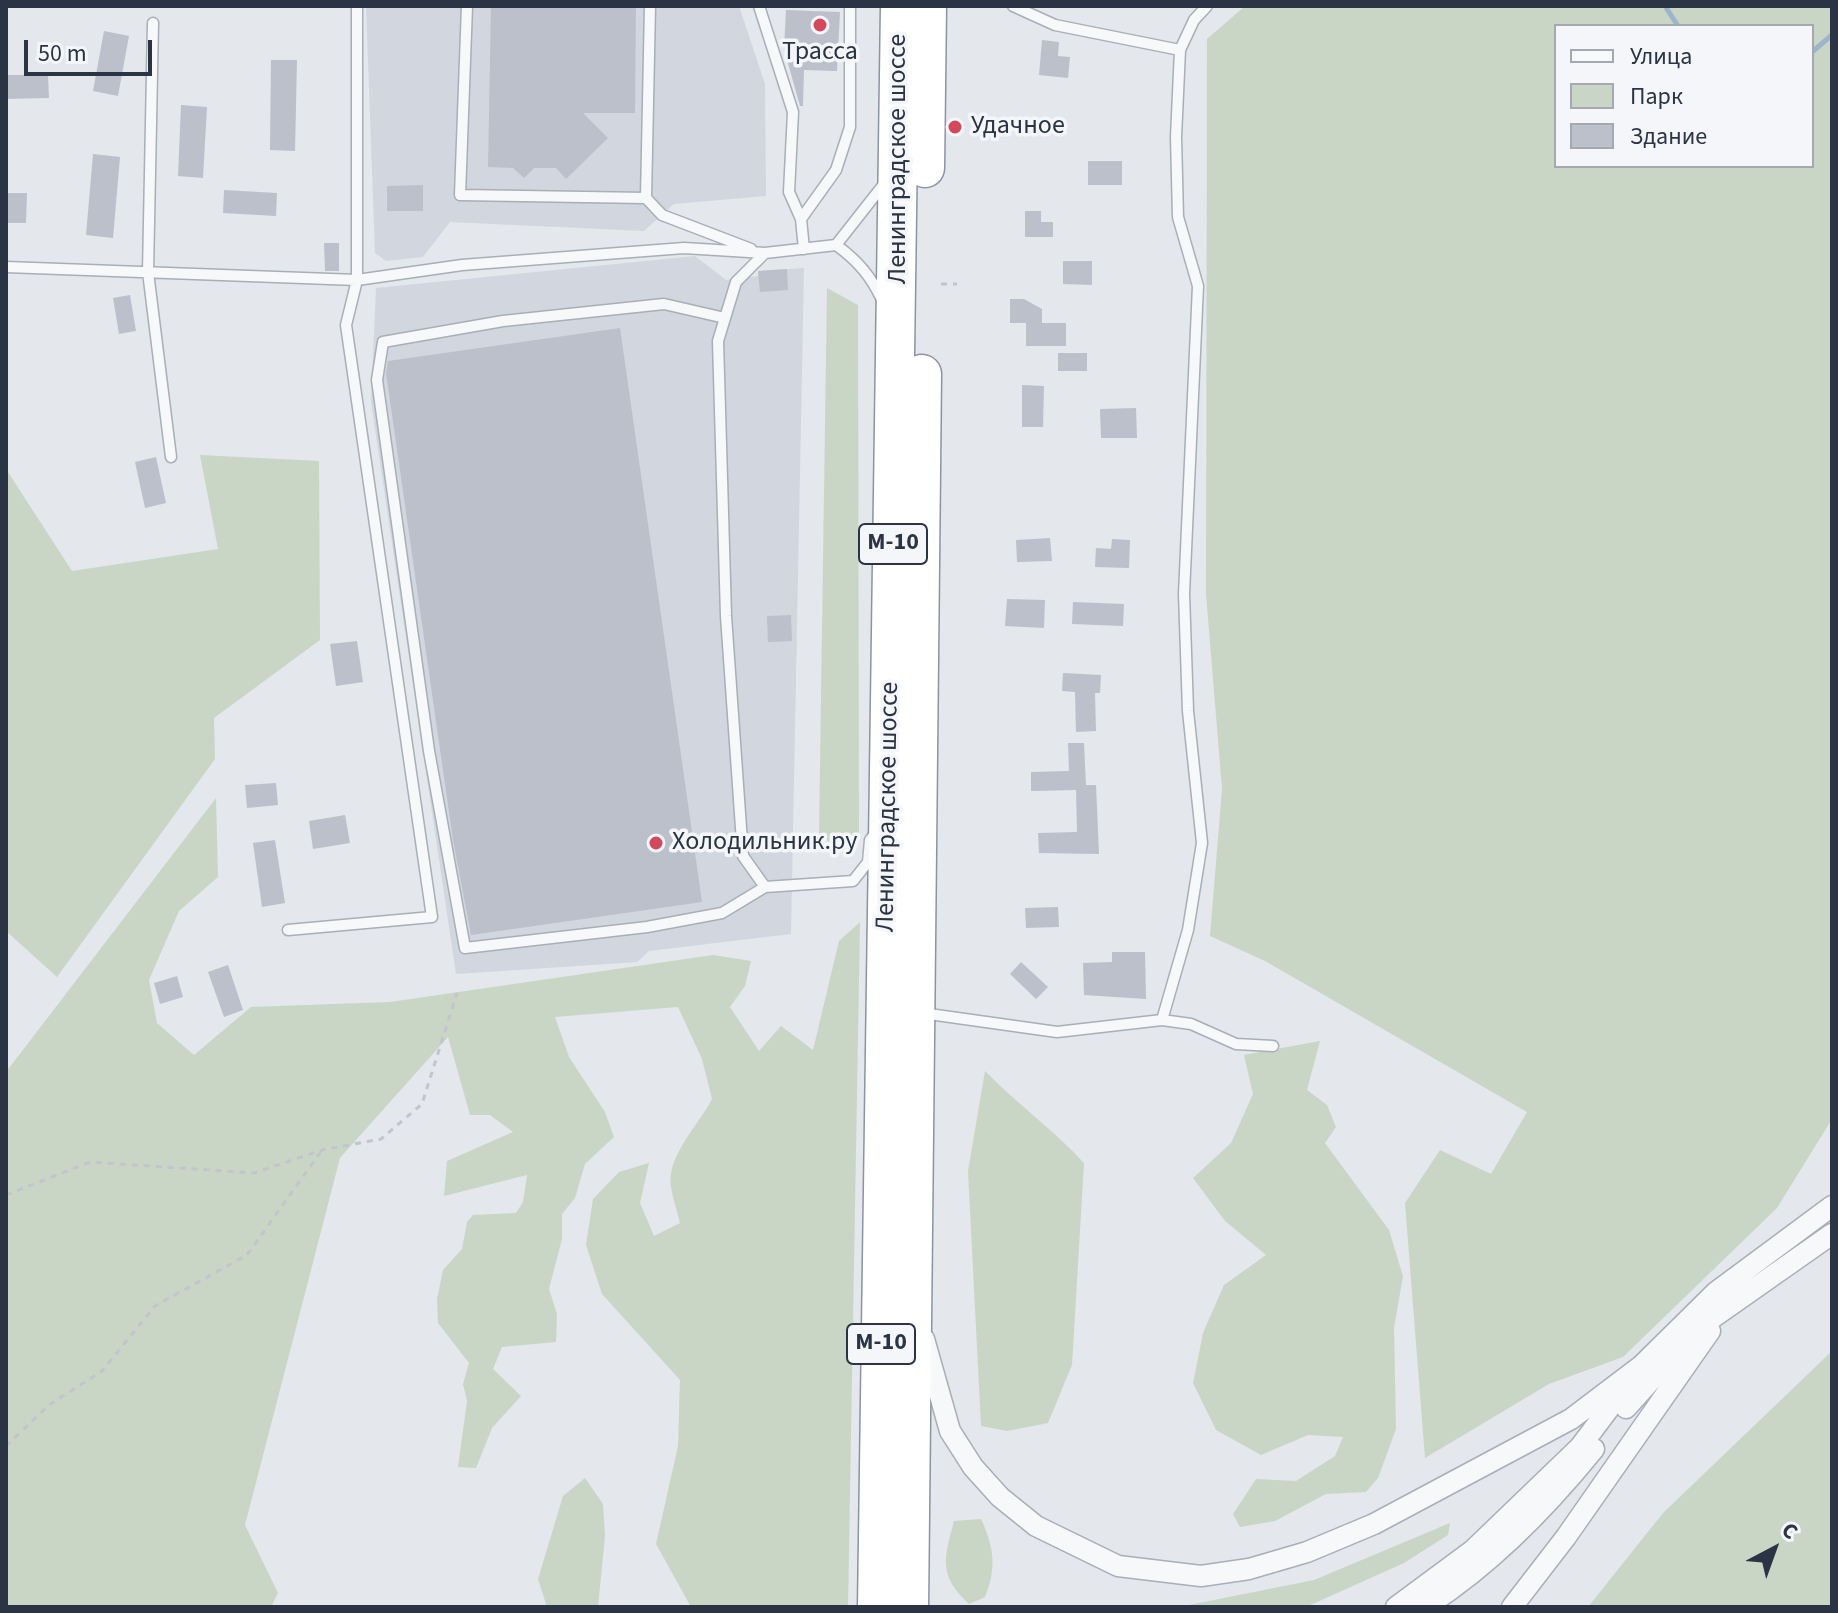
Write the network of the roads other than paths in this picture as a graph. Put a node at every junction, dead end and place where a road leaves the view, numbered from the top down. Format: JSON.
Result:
{"nodes":[{"id":1,"x":357,"y":6,"type":"edge"},
{"id":2,"x":467,"y":6,"type":"edge"},
{"id":3,"x":650,"y":6,"type":"edge"},
{"id":4,"x":759,"y":6,"type":"edge"},
{"id":5,"x":850,"y":6,"type":"edge"},
{"id":6,"x":900,"y":6,"type":"edge"},
{"id":7,"x":927,"y":6,"type":"edge"},
{"id":8,"x":1013,"y":6,"type":"edge"},
{"id":9,"x":1207,"y":6,"type":"edge"},
{"id":10,"x":153,"y":23,"type":"dead end"},
{"id":11,"x":1180,"y":50,"type":"junction"},
{"id":12,"x":899,"y":157,"type":"junction"},
{"id":13,"x":646,"y":198,"type":"junction"},
{"id":14,"x":801,"y":219,"type":"junction"},
{"id":15,"x":836,"y":245,"type":"junction"},
{"id":16,"x":804,"y":249,"type":"junction"},
{"id":17,"x":765,"y":253,"type":"junction"},
{"id":18,"x":6,"y":267,"type":"edge"},
{"id":19,"x":148,"y":272,"type":"junction"},
{"id":20,"x":357,"y":280,"type":"junction"},
{"id":21,"x":725,"y":318,"type":"junction"},
{"id":22,"x":897,"y":335,"type":"junction"},
{"id":23,"x":171,"y":457,"type":"dead end"},
{"id":24,"x":889,"y":820,"type":"junction"},
{"id":25,"x":765,"y":887,"type":"junction"},
{"id":26,"x":288,"y":930,"type":"dead end"},
{"id":27,"x":916,"y":1012,"type":"junction"},
{"id":28,"x":1162,"y":1020,"type":"junction"},
{"id":29,"x":1273,"y":1046,"type":"dead end"},
{"id":30,"x":1832,"y":1206,"type":"edge"},
{"id":31,"x":1832,"y":1234,"type":"edge"},
{"id":32,"x":1745,"y":1296,"type":"junction"},
{"id":33,"x":913,"y":1303,"type":"junction"},
{"id":34,"x":1641,"y":1366,"type":"junction"},
{"id":35,"x":877,"y":1607,"type":"edge"},
{"id":36,"x":909,"y":1607,"type":"edge"},
{"id":37,"x":1396,"y":1607,"type":"edge"},
{"id":38,"x":1425,"y":1607,"type":"edge"},
{"id":39,"x":1512,"y":1607,"type":"edge"}],
"edges":[{"from":1,"to":20,"type":"lane"},
{"from":2,"to":13,"type":"lane"},
{"from":3,"to":13,"type":"lane"},
{"from":4,"to":14,"type":"lane"},
{"from":5,"to":14,"type":"lane"},
{"from":6,"to":12,"type":"highway","name":"Ленинградское шоссе","number":"М-10"},
{"from":7,"to":27,"type":"highway","name":"Ленинградское шоссе","number":"М-10"},
{"from":8,"to":11,"type":"lane"},
{"from":9,"to":11,"type":"lane"},
{"from":10,"to":19,"type":"lane"},
{"from":11,"to":28,"type":"lane"},
{"from":12,"to":15,"type":"lane"},
{"from":12,"to":22,"type":"highway","name":"Ленинградское шоссе","number":"М-10"},
{"from":13,"to":17,"type":"lane"},
{"from":14,"to":16,"type":"lane"},
{"from":15,"to":16,"type":"lane"},
{"from":15,"to":22,"type":"lane"},
{"from":16,"to":17,"type":"lane"},
{"from":17,"to":20,"type":"lane"},
{"from":17,"to":21,"type":"lane"},
{"from":18,"to":19,"type":"lane"},
{"from":19,"to":20,"type":"lane"},
{"from":19,"to":23,"type":"lane"},
{"from":20,"to":26,"type":"lane"},
{"from":21,"to":25,"type":"lane"},
{"from":21,"to":25,"type":"lane"},
{"from":22,"to":24,"type":"highway","name":"Ленинградское шоссе","number":"М-10"},
{"from":24,"to":25,"type":"lane"},
{"from":24,"to":35,"type":"highway","name":"Ленинградское шоссе","number":"М-10"},
{"from":27,"to":28,"type":"lane"},
{"from":27,"to":33,"type":"highway","name":"Ленинградское шоссе","number":"М-10"},
{"from":28,"to":29,"type":"lane"},
{"from":30,"to":34,"type":"street"},
{"from":31,"to":32,"type":"street"},
{"from":32,"to":38,"type":"street"},
{"from":32,"to":39,"type":"street"},
{"from":33,"to":34,"type":"street"},
{"from":33,"to":36,"type":"highway","name":"Ленинградское шоссе","number":"М-10"},
{"from":34,"to":37,"type":"street"}]}
